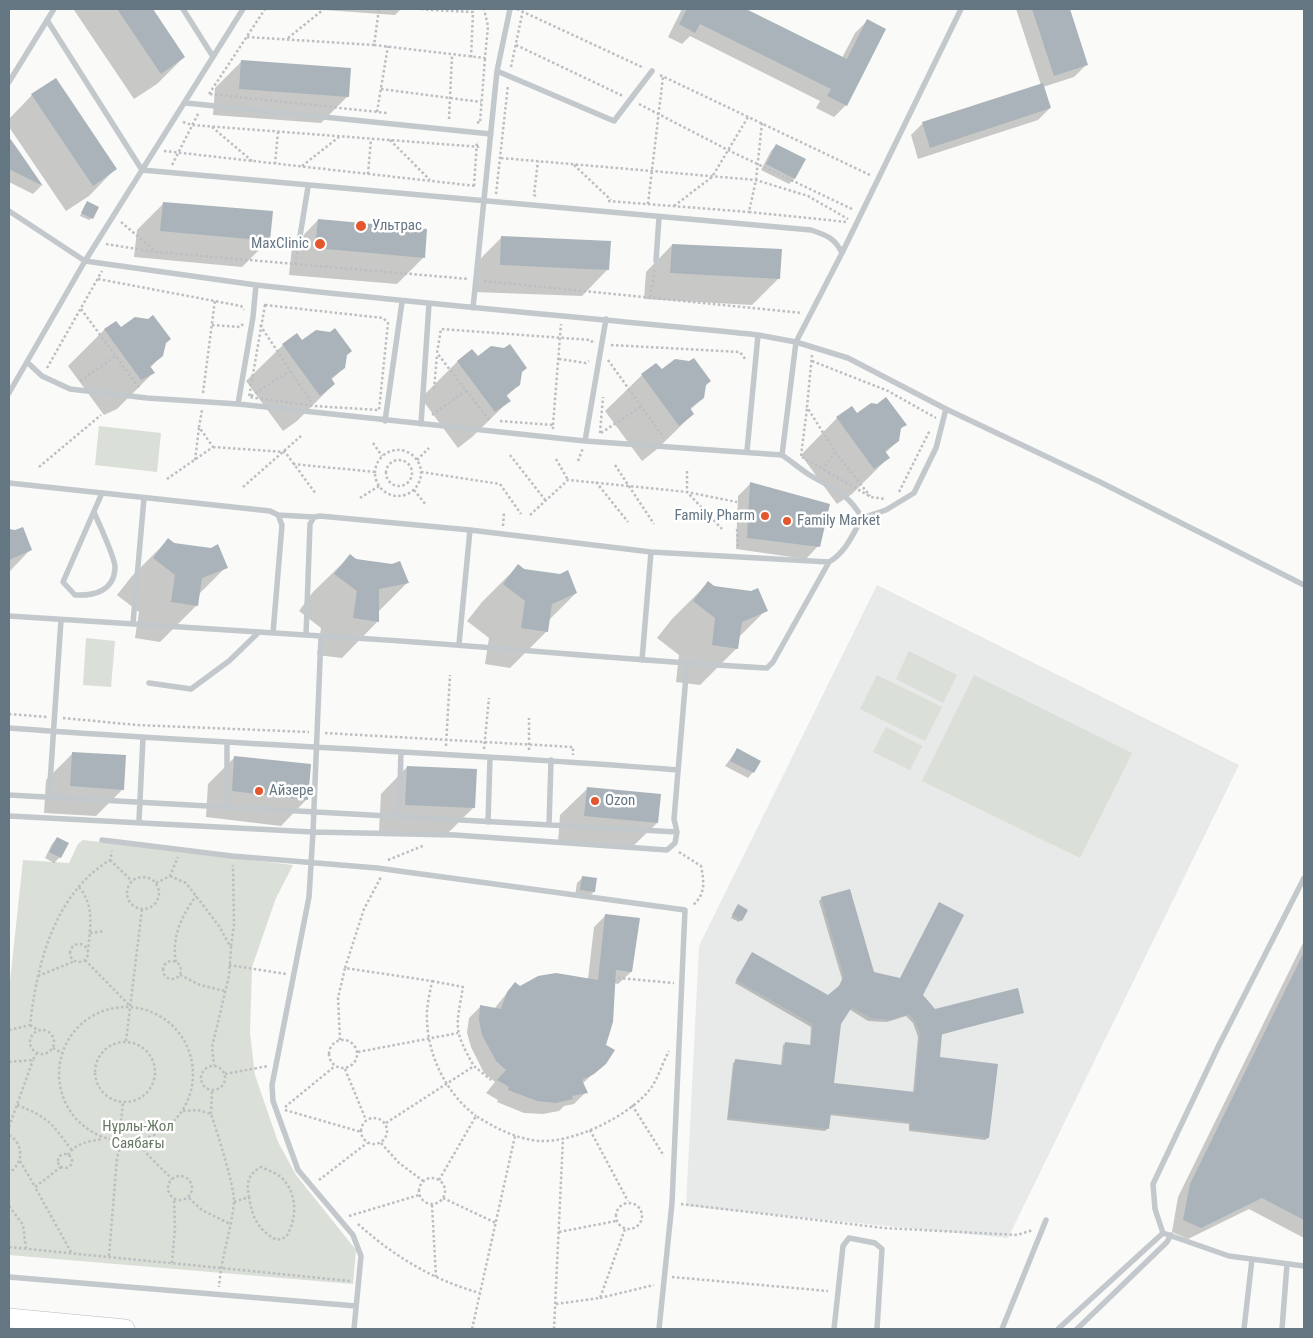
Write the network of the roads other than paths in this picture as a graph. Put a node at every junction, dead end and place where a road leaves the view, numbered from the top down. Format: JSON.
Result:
{"nodes":[{"id":1,"x":54,"y":9,"type":"edge"},
{"id":2,"x":183,"y":9,"type":"edge"},
{"id":3,"x":244,"y":9,"type":"edge"},
{"id":4,"x":510,"y":9,"type":"edge"},
{"id":5,"x":961,"y":9,"type":"edge"},
{"id":6,"x":47,"y":20,"type":"junction"},
{"id":7,"x":212,"y":55,"type":"junction"},
{"id":8,"x":497,"y":71,"type":"junction"},
{"id":9,"x":652,"y":71,"type":"road end"},
{"id":10,"x":9,"y":82,"type":"edge"},
{"id":11,"x":186,"y":102,"type":"junction"},
{"id":12,"x":491,"y":134,"type":"junction"},
{"id":13,"x":142,"y":170,"type":"junction"},
{"id":14,"x":308,"y":187,"type":"junction"},
{"id":15,"x":482,"y":202,"type":"junction"},
{"id":16,"x":9,"y":211,"type":"edge"},
{"id":17,"x":659,"y":218,"type":"junction"},
{"id":18,"x":300,"y":236,"type":"road end"},
{"id":19,"x":842,"y":253,"type":"junction"},
{"id":20,"x":85,"y":261,"type":"junction"},
{"id":21,"x":656,"y":261,"type":"road end"},
{"id":22,"x":256,"y":285,"type":"junction"},
{"id":23,"x":402,"y":302,"type":"junction"},
{"id":24,"x":429,"y":304,"type":"junction"},
{"id":25,"x":472,"y":308,"type":"junction"},
{"id":26,"x":606,"y":319,"type":"junction"},
{"id":27,"x":758,"y":336,"type":"junction"},
{"id":28,"x":796,"y":342,"type":"junction"},
{"id":29,"x":28,"y":362,"type":"junction"},
{"id":30,"x":9,"y":393,"type":"edge"},
{"id":31,"x":238,"y":404,"type":"junction"},
{"id":32,"x":946,"y":409,"type":"junction"},
{"id":33,"x":385,"y":421,"type":"junction"},
{"id":34,"x":420,"y":424,"type":"junction"},
{"id":35,"x":585,"y":441,"type":"junction"},
{"id":36,"x":747,"y":451,"type":"junction"},
{"id":37,"x":782,"y":454,"type":"junction"},
{"id":38,"x":9,"y":483,"type":"edge"},
{"id":39,"x":102,"y":494,"type":"junction"},
{"id":40,"x":144,"y":498,"type":"junction"},
{"id":41,"x":94,"y":512,"type":"junction"},
{"id":42,"x":278,"y":516,"type":"junction"},
{"id":43,"x":314,"y":517,"type":"junction"},
{"id":44,"x":862,"y":518,"type":"junction"},
{"id":45,"x":470,"y":530,"type":"junction"},
{"id":46,"x":651,"y":552,"type":"junction"},
{"id":47,"x":829,"y":562,"type":"junction"},
{"id":48,"x":1304,"y":585,"type":"edge"},
{"id":49,"x":9,"y":616,"type":"edge"},
{"id":50,"x":61,"y":620,"type":"junction"},
{"id":51,"x":133,"y":623,"type":"junction"},
{"id":52,"x":259,"y":632,"type":"junction"},
{"id":53,"x":273,"y":633,"type":"junction"},
{"id":54,"x":306,"y":635,"type":"junction"},
{"id":55,"x":321,"y":636,"type":"junction"},
{"id":56,"x":459,"y":644,"type":"junction"},
{"id":57,"x":642,"y":660,"type":"junction"},
{"id":58,"x":687,"y":664,"type":"junction"},
{"id":59,"x":149,"y":684,"type":"dead end"},
{"id":60,"x":9,"y":728,"type":"edge"},
{"id":61,"x":52,"y":732,"type":"junction"},
{"id":62,"x":142,"y":738,"type":"junction"},
{"id":63,"x":227,"y":742,"type":"junction"},
{"id":64,"x":315,"y":747,"type":"junction"},
{"id":65,"x":401,"y":752,"type":"junction"},
{"id":66,"x":487,"y":758,"type":"junction"},
{"id":67,"x":551,"y":760,"type":"junction"},
{"id":68,"x":678,"y":770,"type":"junction"},
{"id":69,"x":9,"y":796,"type":"edge"},
{"id":70,"x":49,"y":798,"type":"junction"},
{"id":71,"x":140,"y":803,"type":"junction"},
{"id":72,"x":227,"y":808,"type":"junction"},
{"id":73,"x":313,"y":812,"type":"junction"},
{"id":74,"x":9,"y":816,"type":"edge"},
{"id":75,"x":399,"y":818,"type":"junction"},
{"id":76,"x":139,"y":821,"type":"junction"},
{"id":77,"x":488,"y":822,"type":"junction"},
{"id":78,"x":549,"y":825,"type":"junction"},
{"id":79,"x":313,"y":832,"type":"junction"},
{"id":80,"x":677,"y":832,"type":"junction"},
{"id":81,"x":102,"y":840,"type":"dead end"},
{"id":82,"x":311,"y":863,"type":"junction"},
{"id":83,"x":1304,"y":878,"type":"edge"},
{"id":84,"x":1045,"y":1223,"type":"road end"},
{"id":85,"x":1163,"y":1233,"type":"junction"},
{"id":86,"x":1170,"y":1235,"type":"junction"},
{"id":87,"x":1252,"y":1259,"type":"junction"},
{"id":88,"x":1288,"y":1264,"type":"junction"},
{"id":89,"x":1304,"y":1266,"type":"edge"},
{"id":90,"x":9,"y":1277,"type":"edge"},
{"id":91,"x":356,"y":1306,"type":"junction"},
{"id":92,"x":9,"y":1318,"type":"edge"},
{"id":93,"x":125,"y":1329,"type":"edge"},
{"id":94,"x":354,"y":1329,"type":"edge"},
{"id":95,"x":658,"y":1329,"type":"edge"},
{"id":96,"x":834,"y":1329,"type":"edge"},
{"id":97,"x":877,"y":1329,"type":"edge"},
{"id":98,"x":1002,"y":1329,"type":"edge"},
{"id":99,"x":1058,"y":1329,"type":"edge"},
{"id":100,"x":1077,"y":1329,"type":"edge"},
{"id":101,"x":1244,"y":1329,"type":"edge"},
{"id":102,"x":1282,"y":1329,"type":"edge"}],
"edges":[{"from":1,"to":6,"type":"lane"},
{"from":2,"to":7,"type":"lane"},
{"from":3,"to":7,"type":"lane"},
{"from":4,"to":8,"type":"lane"},
{"from":5,"to":19,"type":"lane"},
{"from":6,"to":10,"type":"lane"},
{"from":6,"to":13,"type":"lane"},
{"from":7,"to":11,"type":"lane"},
{"from":8,"to":9,"type":"lane"},
{"from":8,"to":12,"type":"lane"},
{"from":11,"to":12,"type":"lane"},
{"from":11,"to":13,"type":"lane"},
{"from":12,"to":15,"type":"lane"},
{"from":13,"to":14,"type":"lane"},
{"from":13,"to":20,"type":"lane"},
{"from":14,"to":15,"type":"lane"},
{"from":14,"to":18,"type":"lane"},
{"from":15,"to":17,"type":"lane"},
{"from":15,"to":25,"type":"lane"},
{"from":16,"to":20,"type":"lane"},
{"from":17,"to":19,"type":"lane"},
{"from":17,"to":21,"type":"lane"},
{"from":19,"to":28,"type":"lane"},
{"from":20,"to":22,"type":"lane"},
{"from":20,"to":29,"type":"lane"},
{"from":22,"to":23,"type":"lane"},
{"from":22,"to":31,"type":"lane"},
{"from":23,"to":24,"type":"lane"},
{"from":23,"to":33,"type":"lane"},
{"from":24,"to":25,"type":"lane"},
{"from":24,"to":34,"type":"lane"},
{"from":25,"to":26,"type":"lane"},
{"from":26,"to":27,"type":"lane"},
{"from":26,"to":35,"type":"lane"},
{"from":27,"to":28,"type":"lane"},
{"from":27,"to":36,"type":"lane"},
{"from":28,"to":32,"type":"lane"},
{"from":28,"to":37,"type":"lane"},
{"from":29,"to":30,"type":"lane"},
{"from":29,"to":31,"type":"lane"},
{"from":31,"to":33,"type":"lane"},
{"from":32,"to":44,"type":"lane"},
{"from":32,"to":48,"type":"lane"},
{"from":33,"to":34,"type":"lane"},
{"from":34,"to":35,"type":"lane"},
{"from":35,"to":36,"type":"lane"},
{"from":36,"to":37,"type":"lane"},
{"from":37,"to":44,"type":"lane"},
{"from":38,"to":39,"type":"lane"},
{"from":39,"to":40,"type":"lane"},
{"from":39,"to":41,"type":"lane"},
{"from":40,"to":42,"type":"lane"},
{"from":40,"to":51,"type":"lane"},
{"from":41,"to":41,"type":"lane"},
{"from":42,"to":43,"type":"lane"},
{"from":42,"to":53,"type":"lane"},
{"from":43,"to":45,"type":"lane"},
{"from":43,"to":54,"type":"lane"},
{"from":44,"to":47,"type":"lane"},
{"from":45,"to":46,"type":"lane"},
{"from":45,"to":56,"type":"lane"},
{"from":46,"to":47,"type":"lane"},
{"from":46,"to":57,"type":"lane"},
{"from":47,"to":58,"type":"lane"},
{"from":49,"to":50,"type":"lane"},
{"from":50,"to":51,"type":"lane"},
{"from":50,"to":61,"type":"lane"},
{"from":51,"to":52,"type":"lane"},
{"from":52,"to":53,"type":"lane"},
{"from":52,"to":59,"type":"lane"},
{"from":53,"to":54,"type":"lane"},
{"from":54,"to":55,"type":"lane"},
{"from":55,"to":56,"type":"lane"},
{"from":55,"to":64,"type":"lane"},
{"from":56,"to":57,"type":"lane"},
{"from":57,"to":58,"type":"lane"},
{"from":58,"to":68,"type":"lane"},
{"from":60,"to":61,"type":"lane"},
{"from":61,"to":62,"type":"lane"},
{"from":61,"to":70,"type":"lane"},
{"from":62,"to":63,"type":"lane"},
{"from":62,"to":71,"type":"lane"},
{"from":63,"to":64,"type":"lane"},
{"from":63,"to":72,"type":"lane"},
{"from":64,"to":65,"type":"lane"},
{"from":64,"to":73,"type":"lane"},
{"from":65,"to":66,"type":"lane"},
{"from":65,"to":75,"type":"lane"},
{"from":66,"to":67,"type":"lane"},
{"from":66,"to":77,"type":"lane"},
{"from":67,"to":68,"type":"lane"},
{"from":67,"to":78,"type":"lane"},
{"from":68,"to":80,"type":"lane"},
{"from":69,"to":70,"type":"lane"},
{"from":70,"to":71,"type":"lane"},
{"from":71,"to":72,"type":"lane"},
{"from":71,"to":76,"type":"lane"},
{"from":72,"to":73,"type":"lane"},
{"from":73,"to":75,"type":"lane"},
{"from":73,"to":79,"type":"lane"},
{"from":74,"to":76,"type":"lane"},
{"from":75,"to":77,"type":"lane"},
{"from":76,"to":79,"type":"lane"},
{"from":77,"to":78,"type":"lane"},
{"from":78,"to":80,"type":"lane"},
{"from":79,"to":80,"type":"lane"},
{"from":79,"to":82,"type":"lane"},
{"from":81,"to":82,"type":"lane"},
{"from":82,"to":91,"type":"lane"},
{"from":82,"to":95,"type":"lane"},
{"from":83,"to":85,"type":"lane"},
{"from":84,"to":98,"type":"lane"},
{"from":85,"to":86,"type":"lane"},
{"from":85,"to":99,"type":"lane"},
{"from":86,"to":87,"type":"lane"},
{"from":86,"to":100,"type":"lane"},
{"from":87,"to":88,"type":"lane"},
{"from":87,"to":101,"type":"lane"},
{"from":88,"to":89,"type":"lane"},
{"from":88,"to":102,"type":"lane"},
{"from":90,"to":91,"type":"lane"},
{"from":91,"to":94,"type":"lane"},
{"from":92,"to":93,"type":"main road"},
{"from":96,"to":97,"type":"lane"}]}
